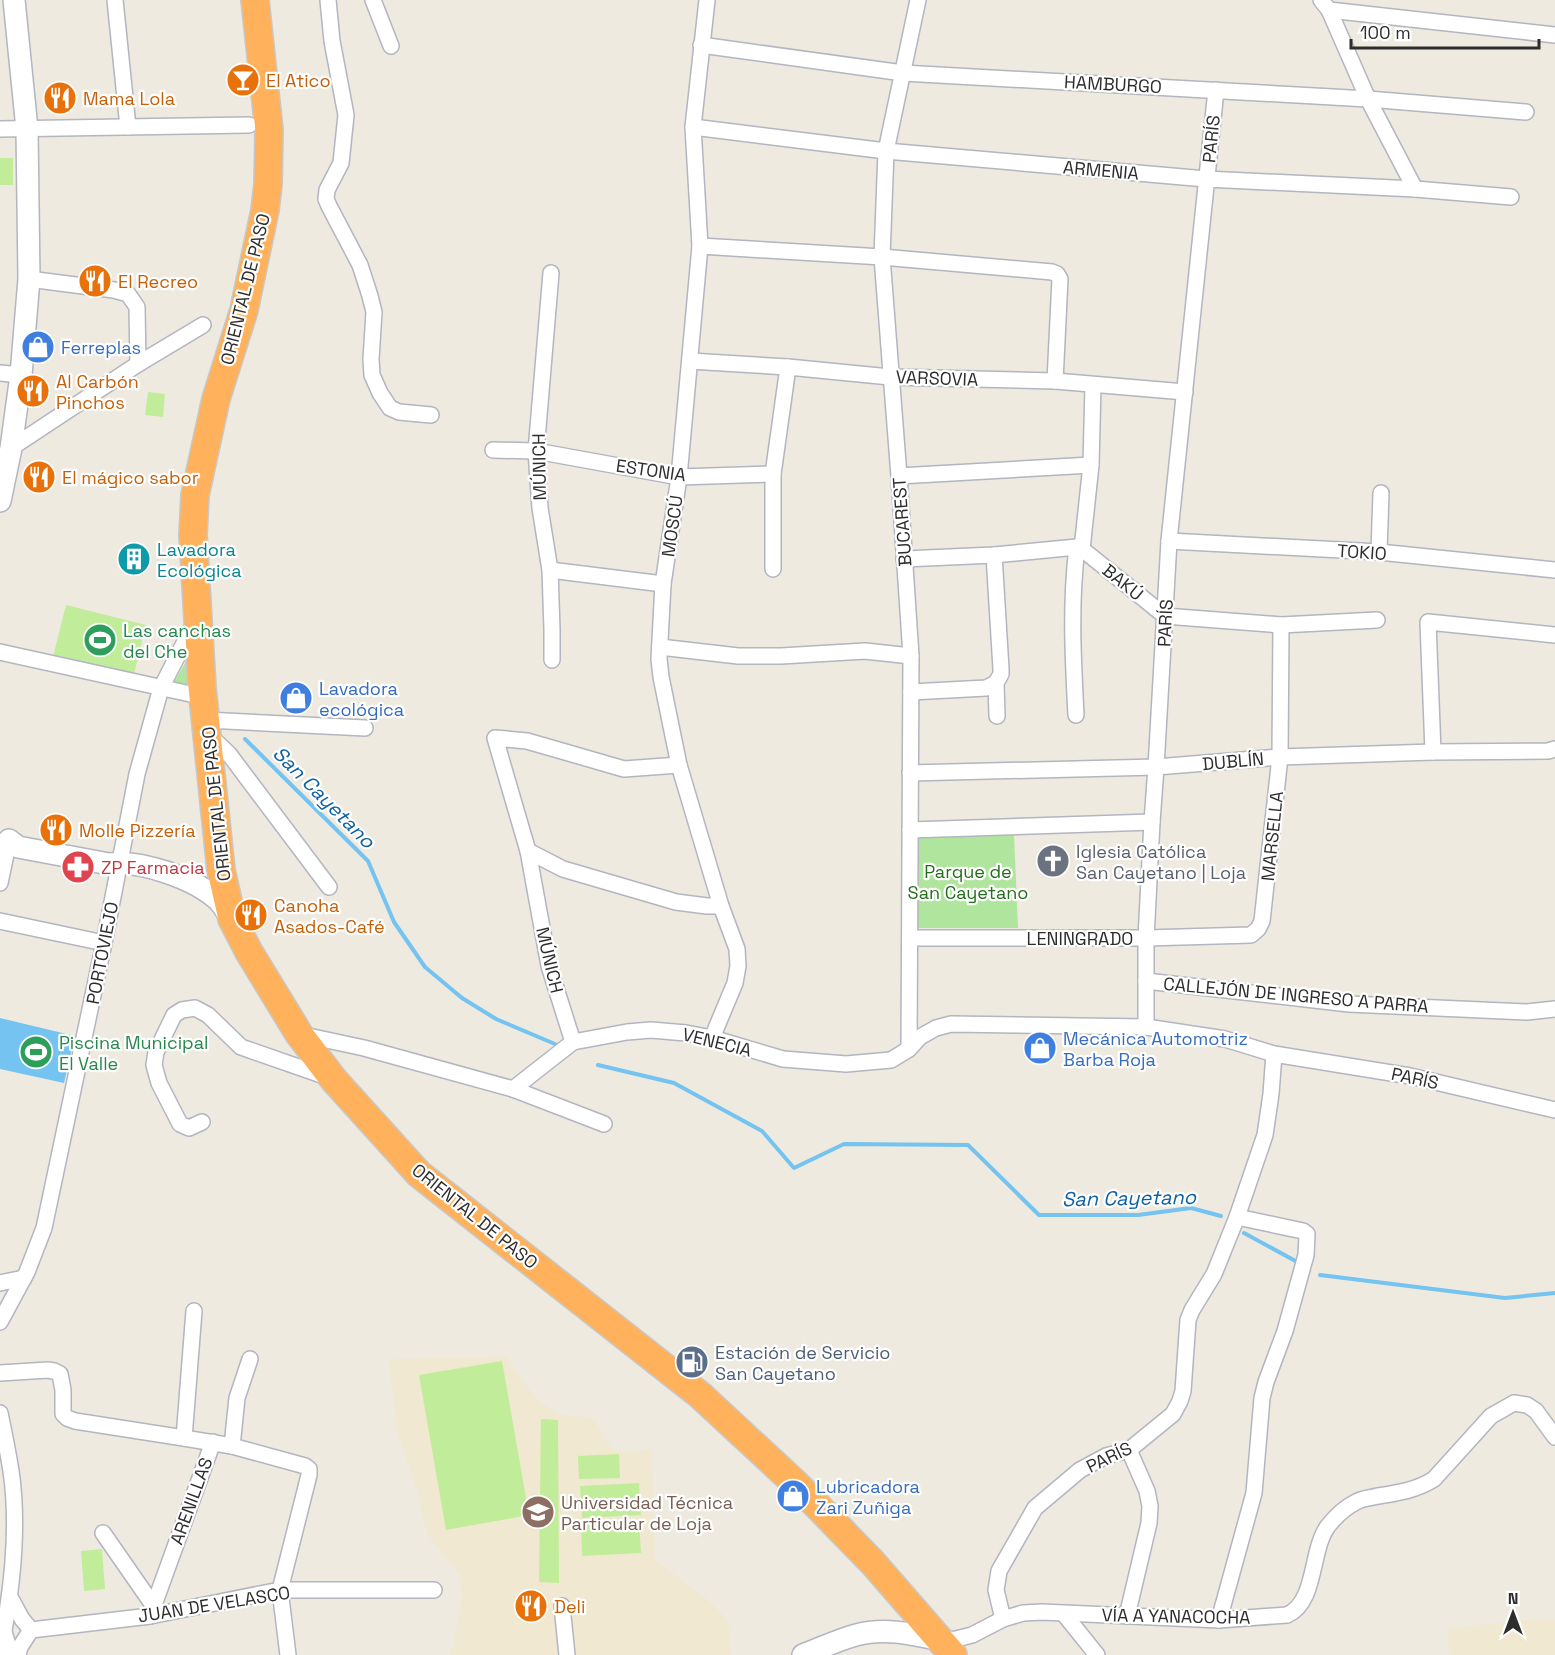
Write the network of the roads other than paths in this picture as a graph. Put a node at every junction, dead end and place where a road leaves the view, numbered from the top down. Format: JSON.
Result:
{"nodes":[{"id":1,"x":14,"y":0,"type":"edge"},
{"id":2,"x":115,"y":0,"type":"edge"},
{"id":3,"x":255,"y":0,"type":"edge"},
{"id":4,"x":328,"y":0,"type":"edge"},
{"id":5,"x":373,"y":0,"type":"edge"},
{"id":6,"x":707,"y":0,"type":"edge"},
{"id":7,"x":918,"y":0,"type":"edge"},
{"id":8,"x":1325,"y":5,"type":"edge"},
{"id":9,"x":1555,"y":35,"type":"edge"},
{"id":10,"x":701,"y":45,"type":"junction"},
{"id":11,"x":391,"y":46,"type":"dead end"},
{"id":12,"x":903,"y":73,"type":"junction"},
{"id":13,"x":1216,"y":90,"type":"junction"},
{"id":14,"x":1368,"y":99,"type":"junction"},
{"id":15,"x":1526,"y":112,"type":"dead end"},
{"id":16,"x":249,"y":125,"type":"dead end"},
{"id":17,"x":128,"y":127,"type":"junction"},
{"id":18,"x":693,"y":127,"type":"junction"},
{"id":19,"x":0,"y":129,"type":"edge"},
{"id":20,"x":27,"y":129,"type":"junction"},
{"id":21,"x":886,"y":151,"type":"junction"},
{"id":22,"x":1206,"y":179,"type":"junction"},
{"id":23,"x":1415,"y":189,"type":"junction"},
{"id":24,"x":1511,"y":197,"type":"dead end"},
{"id":25,"x":700,"y":246,"type":"junction"},
{"id":26,"x":882,"y":257,"type":"junction"},
{"id":27,"x":550,"y":273,"type":"dead end"},
{"id":28,"x":29,"y":279,"type":"junction"},
{"id":29,"x":203,"y":325,"type":"dead end"},
{"id":30,"x":690,"y":361,"type":"junction"},
{"id":31,"x":138,"y":364,"type":"junction"},
{"id":32,"x":788,"y":367,"type":"junction"},
{"id":33,"x":0,"y":372,"type":"edge"},
{"id":34,"x":21,"y":375,"type":"junction"},
{"id":35,"x":890,"y":378,"type":"junction"},
{"id":36,"x":1055,"y":381,"type":"junction"},
{"id":37,"x":1093,"y":385,"type":"junction"},
{"id":38,"x":1185,"y":392,"type":"junction"},
{"id":39,"x":431,"y":415,"type":"dead end"},
{"id":40,"x":11,"y":448,"type":"junction"},
{"id":41,"x":493,"y":450,"type":"dead end"},
{"id":42,"x":536,"y":451,"type":"junction"},
{"id":43,"x":1091,"y":465,"type":"junction"},
{"id":44,"x":773,"y":474,"type":"junction"},
{"id":45,"x":899,"y":476,"type":"junction"},
{"id":46,"x":679,"y":477,"type":"junction"},
{"id":47,"x":1381,"y":493,"type":"dead end"},
{"id":48,"x":0,"y":501,"type":"edge"},
{"id":49,"x":1169,"y":541,"type":"junction"},
{"id":50,"x":1079,"y":548,"type":"junction"},
{"id":51,"x":1379,"y":552,"type":"junction"},
{"id":52,"x":994,"y":555,"type":"junction"},
{"id":53,"x":904,"y":559,"type":"junction"},
{"id":54,"x":773,"y":569,"type":"dead end"},
{"id":55,"x":550,"y":570,"type":"junction"},
{"id":56,"x":1555,"y":570,"type":"edge"},
{"id":57,"x":663,"y":584,"type":"junction"},
{"id":58,"x":1165,"y":616,"type":"junction"},
{"id":59,"x":197,"y":619,"type":"junction"},
{"id":60,"x":1377,"y":620,"type":"dead end"},
{"id":61,"x":1281,"y":625,"type":"junction"},
{"id":62,"x":1555,"y":635,"type":"edge"},
{"id":63,"x":660,"y":647,"type":"junction"},
{"id":64,"x":0,"y":652,"type":"edge"},
{"id":65,"x":911,"y":656,"type":"junction"},
{"id":66,"x":552,"y":660,"type":"dead end"},
{"id":67,"x":996,"y":682,"type":"junction"},
{"id":68,"x":161,"y":688,"type":"junction"},
{"id":69,"x":911,"y":692,"type":"junction"},
{"id":70,"x":1076,"y":715,"type":"dead end"},
{"id":71,"x":997,"y":716,"type":"dead end"},
{"id":72,"x":206,"y":717,"type":"junction"},
{"id":73,"x":365,"y":728,"type":"dead end"},
{"id":74,"x":1555,"y":749,"type":"edge"},
{"id":75,"x":1433,"y":752,"type":"junction"},
{"id":76,"x":1280,"y":757,"type":"junction"},
{"id":77,"x":679,"y":765,"type":"junction"},
{"id":78,"x":1156,"y":767,"type":"junction"},
{"id":79,"x":910,"y":773,"type":"junction"},
{"id":80,"x":1152,"y":822,"type":"junction"},
{"id":81,"x":910,"y":830,"type":"junction"},
{"id":82,"x":4,"y":839,"type":"edge"},
{"id":83,"x":528,"y":851,"type":"junction"},
{"id":84,"x":119,"y":863,"type":"junction"},
{"id":85,"x":0,"y":883,"type":"edge"},
{"id":86,"x":329,"y":887,"type":"dead end"},
{"id":87,"x":721,"y":906,"type":"junction"},
{"id":88,"x":232,"y":919,"type":"junction"},
{"id":89,"x":0,"y":921,"type":"edge"},
{"id":90,"x":1251,"y":935,"type":"joint"},
{"id":91,"x":910,"y":938,"type":"junction"},
{"id":92,"x":1146,"y":938,"type":"junction"},
{"id":93,"x":104,"y":943,"type":"junction"},
{"id":94,"x":1146,"y":981,"type":"junction"},
{"id":95,"x":1555,"y":1009,"type":"edge"},
{"id":96,"x":1146,"y":1027,"type":"junction"},
{"id":97,"x":299,"y":1034,"type":"junction"},
{"id":98,"x":712,"y":1038,"type":"junction"},
{"id":99,"x":573,"y":1042,"type":"junction"},
{"id":100,"x":909,"y":1049,"type":"junction"},
{"id":101,"x":1274,"y":1054,"type":"junction"},
{"id":102,"x":334,"y":1080,"type":"junction"},
{"id":103,"x":513,"y":1089,"type":"junction"},
{"id":104,"x":1555,"y":1110,"type":"edge"},
{"id":105,"x":202,"y":1122,"type":"dead end"},
{"id":106,"x":604,"y":1124,"type":"dead end"},
{"id":107,"x":1237,"y":1217,"type":"junction"},
{"id":108,"x":24,"y":1278,"type":"junction"},
{"id":109,"x":0,"y":1284,"type":"edge"},
{"id":110,"x":194,"y":1311,"type":"dead end"},
{"id":111,"x":0,"y":1322,"type":"edge"},
{"id":112,"x":250,"y":1359,"type":"dead end"},
{"id":113,"x":0,"y":1373,"type":"edge"},
{"id":114,"x":0,"y":1413,"type":"edge"},
{"id":115,"x":1555,"y":1437,"type":"edge"},
{"id":116,"x":184,"y":1438,"type":"junction"},
{"id":117,"x":213,"y":1442,"type":"junction"},
{"id":118,"x":232,"y":1446,"type":"junction"},
{"id":119,"x":1129,"y":1450,"type":"junction"},
{"id":120,"x":103,"y":1533,"type":"dead end"},
{"id":121,"x":280,"y":1590,"type":"junction"},
{"id":122,"x":434,"y":1590,"type":"dead end"},
{"id":123,"x":10,"y":1597,"type":"junction"},
{"id":124,"x":562,"y":1606,"type":"dead end"},
{"id":125,"x":151,"y":1610,"type":"junction"},
{"id":126,"x":1064,"y":1614,"type":"junction"},
{"id":127,"x":1127,"y":1616,"type":"junction"},
{"id":128,"x":1002,"y":1619,"type":"junction"},
{"id":129,"x":1219,"y":1620,"type":"junction"},
{"id":130,"x":31,"y":1630,"type":"junction"},
{"id":131,"x":3,"y":1640,"type":"edge"},
{"id":132,"x":946,"y":1647,"type":"edge"},
{"id":133,"x":18,"y":1655,"type":"edge"},
{"id":134,"x":288,"y":1655,"type":"edge"},
{"id":135,"x":567,"y":1655,"type":"edge"},
{"id":136,"x":803,"y":1655,"type":"edge"},
{"id":137,"x":1097,"y":1655,"type":"edge"}],
"edges":[{"from":1,"to":20,"type":"main road"},
{"from":2,"to":17,"type":"street"},
{"from":3,"to":59,"type":"highway","name":"ORIENTAL DE PASO"},
{"from":4,"to":39,"type":"street"},
{"from":5,"to":11,"type":"street"},
{"from":6,"to":10,"type":"street","name":"MOSCÚ"},
{"from":7,"to":12,"type":"street","name":"BUCAREST"},
{"from":8,"to":9,"type":"street"},
{"from":8,"to":14,"type":"street"},
{"from":10,"to":12,"type":"street","name":"HAMBURGO"},
{"from":10,"to":18,"type":"street","name":"MOSCÚ"},
{"from":12,"to":13,"type":"street","name":"HAMBURGO"},
{"from":12,"to":21,"type":"street","name":"BUCAREST"},
{"from":13,"to":14,"type":"street","name":"HAMBURGO"},
{"from":13,"to":22,"type":"street","name":"PARÍS"},
{"from":14,"to":15,"type":"street","name":"HAMBURGO"},
{"from":14,"to":23,"type":"street"},
{"from":16,"to":17,"type":"street"},
{"from":17,"to":20,"type":"street"},
{"from":18,"to":21,"type":"street","name":"ARMENIA"},
{"from":18,"to":25,"type":"street","name":"MOSCÚ"},
{"from":19,"to":20,"type":"street"},
{"from":20,"to":28,"type":"main road"},
{"from":21,"to":22,"type":"street","name":"ARMENIA"},
{"from":21,"to":26,"type":"street","name":"BUCAREST"},
{"from":22,"to":23,"type":"street","name":"ARMENIA"},
{"from":22,"to":38,"type":"street","name":"PARÍS"},
{"from":23,"to":24,"type":"street","name":"ARMENIA"},
{"from":25,"to":26,"type":"street"},
{"from":25,"to":30,"type":"street","name":"MOSCÚ"},
{"from":26,"to":35,"type":"street","name":"BUCAREST"},
{"from":26,"to":36,"type":"street"},
{"from":27,"to":42,"type":"street","name":"MÚNICH"},
{"from":28,"to":31,"type":"street"},
{"from":28,"to":34,"type":"main road"},
{"from":29,"to":31,"type":"street"},
{"from":30,"to":32,"type":"street","name":"VARSOVIA"},
{"from":30,"to":46,"type":"street","name":"MOSCÚ"},
{"from":31,"to":40,"type":"street"},
{"from":32,"to":35,"type":"street","name":"VARSOVIA"},
{"from":32,"to":44,"type":"street"},
{"from":33,"to":34,"type":"street"},
{"from":34,"to":40,"type":"main road"},
{"from":35,"to":36,"type":"street","name":"VARSOVIA"},
{"from":35,"to":45,"type":"street","name":"BUCAREST"},
{"from":36,"to":37,"type":"street","name":"VARSOVIA"},
{"from":37,"to":38,"type":"street","name":"VARSOVIA"},
{"from":37,"to":43,"type":"street"},
{"from":38,"to":49,"type":"street","name":"PARÍS"},
{"from":40,"to":48,"type":"main road"},
{"from":41,"to":42,"type":"street","name":"ESTONIA"},
{"from":42,"to":46,"type":"street","name":"ESTONIA"},
{"from":42,"to":55,"type":"street","name":"MÚNICH"},
{"from":43,"to":45,"type":"street"},
{"from":43,"to":50,"type":"street"},
{"from":44,"to":46,"type":"street","name":"ESTONIA"},
{"from":44,"to":54,"type":"street"},
{"from":45,"to":53,"type":"street","name":"BUCAREST"},
{"from":46,"to":57,"type":"street","name":"MOSCÚ"},
{"from":47,"to":51,"type":"street"},
{"from":49,"to":51,"type":"street","name":"TOKIO"},
{"from":49,"to":58,"type":"street","name":"PARÍS"},
{"from":50,"to":52,"type":"street"},
{"from":50,"to":58,"type":"street","name":"BAKÚ"},
{"from":50,"to":70,"type":"street"},
{"from":51,"to":56,"type":"street","name":"TOKIO"},
{"from":52,"to":53,"type":"street"},
{"from":52,"to":67,"type":"street"},
{"from":53,"to":65,"type":"street","name":"BUCAREST"},
{"from":55,"to":57,"type":"street"},
{"from":55,"to":66,"type":"street","name":"MÚNICH"},
{"from":57,"to":63,"type":"street","name":"MOSCÚ"},
{"from":58,"to":61,"type":"street"},
{"from":58,"to":78,"type":"street","name":"PARÍS"},
{"from":59,"to":68,"type":"street","name":"PORTOVIEJO"},
{"from":59,"to":72,"type":"highway","name":"ORIENTAL DE PASO"},
{"from":60,"to":61,"type":"street"},
{"from":61,"to":76,"type":"street","name":"MARSELLA"},
{"from":62,"to":75,"type":"street"},
{"from":63,"to":65,"type":"street"},
{"from":63,"to":77,"type":"street","name":"MOSCÚ"},
{"from":64,"to":68,"type":"street"},
{"from":65,"to":69,"type":"street","name":"BUCAREST"},
{"from":67,"to":69,"type":"street"},
{"from":67,"to":71,"type":"street"},
{"from":68,"to":72,"type":"street"},
{"from":68,"to":84,"type":"street","name":"PORTOVIEJO"},
{"from":69,"to":79,"type":"street","name":"BUCAREST"},
{"from":72,"to":73,"type":"street"},
{"from":72,"to":86,"type":"street"},
{"from":72,"to":88,"type":"highway","name":"ORIENTAL DE PASO"},
{"from":74,"to":75,"type":"street","name":"DUBLÍN"},
{"from":75,"to":76,"type":"street","name":"DUBLÍN"},
{"from":76,"to":78,"type":"street","name":"DUBLÍN"},
{"from":76,"to":90,"type":"street","name":"MARSELLA"},
{"from":77,"to":83,"type":"street","name":"MÚNICH"},
{"from":77,"to":87,"type":"street","name":"MOSCÚ"},
{"from":78,"to":79,"type":"street","name":"DUBLÍN"},
{"from":78,"to":80,"type":"street","name":"PARÍS"},
{"from":79,"to":81,"type":"street","name":"BUCAREST"},
{"from":80,"to":81,"type":"street"},
{"from":80,"to":92,"type":"street","name":"PARÍS"},
{"from":81,"to":91,"type":"street","name":"BUCAREST"},
{"from":82,"to":84,"type":"main road"},
{"from":82,"to":85,"type":"street"},
{"from":83,"to":87,"type":"street"},
{"from":83,"to":99,"type":"street","name":"MÚNICH"},
{"from":84,"to":88,"type":"main road"},
{"from":84,"to":93,"type":"street","name":"PORTOVIEJO"},
{"from":87,"to":98,"type":"street","name":"MOSCÚ"},
{"from":88,"to":97,"type":"highway","name":"ORIENTAL DE PASO"},
{"from":89,"to":93,"type":"street"},
{"from":90,"to":92,"type":"street","name":"LENINGRADO"},
{"from":91,"to":92,"type":"street","name":"LENINGRADO"},
{"from":91,"to":100,"type":"street","name":"BUCAREST"},
{"from":92,"to":94,"type":"street","name":"PARÍS"},
{"from":93,"to":108,"type":"street","name":"PORTOVIEJO"},
{"from":94,"to":95,"type":"street","name":"CALLEJÓN DE INGRESO A PARRA"},
{"from":94,"to":96,"type":"street","name":"PARÍS"},
{"from":96,"to":100,"type":"street","name":"VENECIA"},
{"from":96,"to":101,"type":"street","name":"PARÍS"},
{"from":97,"to":102,"type":"highway","name":"ORIENTAL DE PASO"},
{"from":97,"to":103,"type":"street"},
{"from":98,"to":99,"type":"street","name":"VENECIA"},
{"from":98,"to":100,"type":"street","name":"VENECIA"},
{"from":99,"to":103,"type":"street","name":"VENECIA"},
{"from":101,"to":104,"type":"street","name":"PARÍS"},
{"from":101,"to":107,"type":"street","name":"PARÍS"},
{"from":102,"to":105,"type":"street"},
{"from":102,"to":132,"type":"highway","name":"ORIENTAL DE PASO"},
{"from":103,"to":106,"type":"street"},
{"from":107,"to":119,"type":"street","name":"PARÍS"},
{"from":107,"to":129,"type":"street"},
{"from":108,"to":109,"type":"street"},
{"from":108,"to":111,"type":"street","name":"PORTOVIEJO"},
{"from":110,"to":116,"type":"street","name":"ARENILLAS"},
{"from":112,"to":118,"type":"street"},
{"from":113,"to":116,"type":"street"},
{"from":114,"to":123,"type":"street"},
{"from":115,"to":129,"type":"street","name":"VÍA A YANACOCHA"},
{"from":116,"to":117,"type":"street","name":"ARENILLAS"},
{"from":117,"to":118,"type":"street"},
{"from":117,"to":125,"type":"street","name":"ARENILLAS"},
{"from":118,"to":121,"type":"street"},
{"from":119,"to":127,"type":"street"},
{"from":119,"to":128,"type":"street","name":"PARÍS"},
{"from":120,"to":125,"type":"street"},
{"from":121,"to":122,"type":"street","name":"JUAN DE VELASCO"},
{"from":121,"to":125,"type":"street","name":"JUAN DE VELASCO"},
{"from":121,"to":134,"type":"street"},
{"from":123,"to":130,"type":"street"},
{"from":123,"to":131,"type":"street"},
{"from":124,"to":135,"type":"street"},
{"from":125,"to":130,"type":"street","name":"JUAN DE VELASCO"},
{"from":126,"to":127,"type":"street","name":"VÍA A YANACOCHA"},
{"from":126,"to":128,"type":"street","name":"VÍA A YANACOCHA"},
{"from":126,"to":137,"type":"street"},
{"from":127,"to":129,"type":"street","name":"VÍA A YANACOCHA"},
{"from":128,"to":132,"type":"street"},
{"from":130,"to":133,"type":"street"},
{"from":132,"to":136,"type":"main road"}]}
